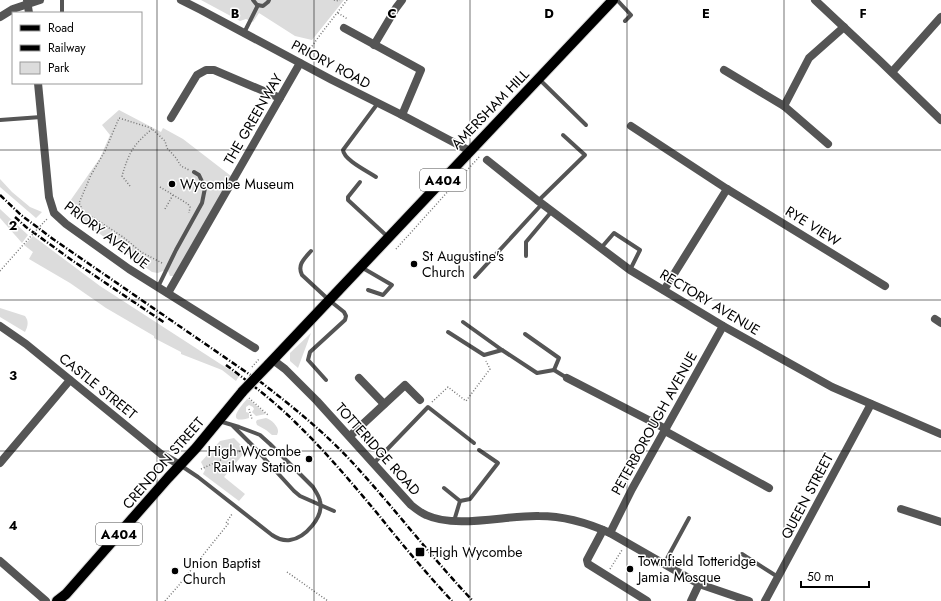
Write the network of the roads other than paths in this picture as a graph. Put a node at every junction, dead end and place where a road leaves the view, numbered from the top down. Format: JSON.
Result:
{"nodes":[{"id":1,"x":40,"y":0,"type":"edge"},
{"id":2,"x":62,"y":0,"type":"edge"},
{"id":3,"x":181,"y":0,"type":"edge"},
{"id":4,"x":253,"y":0,"type":"edge"},
{"id":5,"x":269,"y":0,"type":"edge"},
{"id":6,"x":402,"y":0,"type":"edge"},
{"id":7,"x":613,"y":0,"type":"edge"},
{"id":8,"x":617,"y":0,"type":"edge"},
{"id":9,"x":815,"y":0,"type":"edge"},
{"id":10,"x":27,"y":2,"type":"edge"},
{"id":11,"x":258,"y":5,"type":"junction"},
{"id":12,"x":29,"y":12,"type":"edge"},
{"id":13,"x":62,"y":12,"type":"edge"},
{"id":14,"x":0,"y":17,"type":"edge"},
{"id":15,"x":941,"y":17,"type":"edge"},
{"id":16,"x":625,"y":21,"type":"dead end"},
{"id":17,"x":844,"y":26,"type":"junction"},
{"id":18,"x":344,"y":28,"type":"dead end"},
{"id":19,"x":244,"y":33,"type":"junction"},
{"id":20,"x":374,"y":45,"type":"junction"},
{"id":21,"x":300,"y":62,"type":"junction"},
{"id":22,"x":724,"y":70,"type":"dead end"},
{"id":23,"x":892,"y":72,"type":"junction"},
{"id":24,"x":539,"y":78,"type":"junction"},
{"id":25,"x":38,"y":84,"type":"edge"},
{"id":26,"x":280,"y":98,"type":"junction"},
{"id":27,"x":378,"y":103,"type":"junction"},
{"id":28,"x":784,"y":106,"type":"junction"},
{"id":29,"x":402,"y":115,"type":"junction"},
{"id":30,"x":42,"y":117,"type":"junction"},
{"id":31,"x":172,"y":118,"type":"dead end"},
{"id":32,"x":0,"y":120,"type":"edge"},
{"id":33,"x":941,"y":120,"type":"edge"},
{"id":34,"x":586,"y":125,"type":"dead end"},
{"id":35,"x":631,"y":126,"type":"dead end"},
{"id":36,"x":563,"y":135,"type":"dead end"},
{"id":37,"x":828,"y":144,"type":"dead end"},
{"id":38,"x":470,"y":151,"type":"junction"},
{"id":39,"x":484,"y":157,"type":"road end"},
{"id":40,"x":194,"y":172,"type":"road end"},
{"id":41,"x":376,"y":177,"type":"dead end"},
{"id":42,"x":360,"y":182,"type":"dead end"},
{"id":43,"x":727,"y":189,"type":"junction"},
{"id":44,"x":540,"y":203,"type":"junction"},
{"id":45,"x":552,"y":212,"type":"junction"},
{"id":46,"x":389,"y":238,"type":"junction"},
{"id":47,"x":601,"y":248,"type":"junction"},
{"id":48,"x":310,"y":251,"type":"dead end"},
{"id":49,"x":526,"y":256,"type":"dead end"},
{"id":50,"x":361,"y":267,"type":"junction"},
{"id":51,"x":630,"y":270,"type":"junction"},
{"id":52,"x":475,"y":277,"type":"dead end"},
{"id":53,"x":885,"y":286,"type":"dead end"},
{"id":54,"x":157,"y":287,"type":"junction"},
{"id":55,"x":368,"y":290,"type":"dead end"},
{"id":56,"x":664,"y":290,"type":"junction"},
{"id":57,"x":168,"y":293,"type":"junction"},
{"id":58,"x":329,"y":300,"type":"junction"},
{"id":59,"x":463,"y":322,"type":"dead end"},
{"id":60,"x":0,"y":326,"type":"edge"},
{"id":61,"x":722,"y":326,"type":"junction"},
{"id":62,"x":448,"y":332,"type":"dead end"},
{"id":63,"x":525,"y":334,"type":"dead end"},
{"id":64,"x":254,"y":348,"type":"dead end"},
{"id":65,"x":502,"y":350,"type":"junction"},
{"id":66,"x":270,"y":363,"type":"junction"},
{"id":67,"x":554,"y":370,"type":"junction"},
{"id":68,"x":359,"y":378,"type":"dead end"},
{"id":69,"x":567,"y":378,"type":"joint"},
{"id":70,"x":70,"y":380,"type":"junction"},
{"id":71,"x":326,"y":380,"type":"dead end"},
{"id":72,"x":420,"y":400,"type":"dead end"},
{"id":73,"x":384,"y":404,"type":"junction"},
{"id":74,"x":872,"y":404,"type":"junction"},
{"id":75,"x":218,"y":421,"type":"junction"},
{"id":76,"x":232,"y":425,"type":"junction"},
{"id":77,"x":665,"y":430,"type":"junction"},
{"id":78,"x":941,"y":434,"type":"edge"},
{"id":79,"x":350,"y":436,"type":"junction"},
{"id":80,"x":474,"y":443,"type":"dead end"},
{"id":81,"x":479,"y":450,"type":"dead end"},
{"id":82,"x":0,"y":463,"type":"edge"},
{"id":83,"x":373,"y":464,"type":"junction"},
{"id":84,"x":180,"y":465,"type":"junction"},
{"id":85,"x":444,"y":488,"type":"dead end"},
{"id":86,"x":769,"y":488,"type":"dead end"},
{"id":87,"x":460,"y":500,"type":"junction"},
{"id":88,"x":320,"y":505,"type":"junction"},
{"id":89,"x":901,"y":509,"type":"dead end"},
{"id":90,"x":334,"y":511,"type":"dead end"},
{"id":91,"x":689,"y":518,"type":"dead end"},
{"id":92,"x":454,"y":521,"type":"junction"},
{"id":93,"x":941,"y":522,"type":"edge"},
{"id":94,"x":606,"y":532,"type":"junction"},
{"id":95,"x":742,"y":554,"type":"dead end"},
{"id":96,"x":0,"y":561,"type":"edge"},
{"id":97,"x":664,"y":564,"type":"junction"},
{"id":98,"x":778,"y":577,"type":"junction"},
{"id":99,"x":700,"y":584,"type":"junction"},
{"id":100,"x":46,"y":601,"type":"edge"},
{"id":101,"x":57,"y":601,"type":"edge"},
{"id":102,"x":648,"y":601,"type":"edge"},
{"id":103,"x":691,"y":601,"type":"edge"},
{"id":104,"x":748,"y":601,"type":"edge"},
{"id":105,"x":765,"y":601,"type":"edge"}],
"edges":[{"from":1,"to":10,"type":"street"},
{"from":2,"to":13,"type":"lane"},
{"from":3,"to":19,"type":"street","name":"PRIORY ROAD"},
{"from":4,"to":11,"type":"lane"},
{"from":5,"to":11,"type":"lane"},
{"from":6,"to":20,"type":"street"},
{"from":7,"to":24,"type":"main road","name":"AMERSHAM HILL","number":"A404"},
{"from":8,"to":16,"type":"lane"},
{"from":9,"to":17,"type":"street"},
{"from":10,"to":12,"type":"street"},
{"from":10,"to":14,"type":"street"},
{"from":11,"to":19,"type":"lane"},
{"from":15,"to":23,"type":"street"},
{"from":17,"to":23,"type":"street"},
{"from":17,"to":28,"type":"street"},
{"from":18,"to":20,"type":"street"},
{"from":19,"to":21,"type":"street","name":"PRIORY ROAD"},
{"from":20,"to":29,"type":"street"},
{"from":21,"to":26,"type":"street","name":"THE GREENWAY"},
{"from":21,"to":27,"type":"street","name":"PRIORY ROAD"},
{"from":22,"to":28,"type":"street"},
{"from":23,"to":33,"type":"street"},
{"from":24,"to":34,"type":"lane"},
{"from":24,"to":38,"type":"main road","name":"AMERSHAM HILL","number":"A404"},
{"from":25,"to":30,"type":"street","name":"PRIORY AVENUE"},
{"from":26,"to":31,"type":"street"},
{"from":26,"to":57,"type":"street","name":"THE GREENWAY"},
{"from":27,"to":29,"type":"street","name":"PRIORY ROAD"},
{"from":27,"to":41,"type":"lane"},
{"from":28,"to":37,"type":"street"},
{"from":29,"to":38,"type":"street","name":"PRIORY ROAD"},
{"from":30,"to":32,"type":"lane"},
{"from":30,"to":54,"type":"street","name":"PRIORY AVENUE"},
{"from":35,"to":43,"type":"street","name":"RYE VIEW"},
{"from":36,"to":44,"type":"lane"},
{"from":38,"to":46,"type":"main road","name":"AMERSHAM HILL","number":"A404"},
{"from":39,"to":44,"type":"street","name":"RECTORY AVENUE"},
{"from":40,"to":54,"type":"lane"},
{"from":42,"to":46,"type":"lane"},
{"from":43,"to":53,"type":"street","name":"RYE VIEW"},
{"from":43,"to":56,"type":"street"},
{"from":44,"to":45,"type":"street","name":"RECTORY AVENUE"},
{"from":44,"to":52,"type":"lane"},
{"from":45,"to":47,"type":"street","name":"RECTORY AVENUE"},
{"from":45,"to":49,"type":"lane"},
{"from":46,"to":50,"type":"main road","name":"AMERSHAM HILL","number":"A404"},
{"from":47,"to":51,"type":"street","name":"RECTORY AVENUE"},
{"from":47,"to":51,"type":"lane"},
{"from":48,"to":58,"type":"lane"},
{"from":50,"to":55,"type":"lane"},
{"from":50,"to":58,"type":"main road","name":"AMERSHAM HILL","number":"A404"},
{"from":51,"to":56,"type":"street","name":"RECTORY AVENUE"},
{"from":54,"to":57,"type":"street","name":"PRIORY AVENUE"},
{"from":56,"to":61,"type":"street","name":"RECTORY AVENUE"},
{"from":57,"to":64,"type":"street","name":"PRIORY AVENUE"},
{"from":58,"to":66,"type":"main road","name":"AMERSHAM HILL","number":"A404"},
{"from":58,"to":71,"type":"lane"},
{"from":59,"to":65,"type":"lane"},
{"from":60,"to":70,"type":"street","name":"CASTLE STREET"},
{"from":61,"to":74,"type":"street","name":"RECTORY AVENUE"},
{"from":61,"to":77,"type":"street","name":"PETERBOROUGH AVENUE"},
{"from":62,"to":65,"type":"lane"},
{"from":63,"to":67,"type":"lane"},
{"from":65,"to":67,"type":"lane"},
{"from":66,"to":75,"type":"main road","name":"CRENDON STREET","number":"A404","bridge":true},
{"from":66,"to":79,"type":"street","name":"TOTTERIDGE ROAD"},
{"from":67,"to":69,"type":"lane"},
{"from":68,"to":73,"type":"street"},
{"from":69,"to":77,"type":"street"},
{"from":70,"to":82,"type":"street"},
{"from":70,"to":84,"type":"street","name":"CASTLE STREET"},
{"from":72,"to":73,"type":"street"},
{"from":73,"to":79,"type":"street"},
{"from":74,"to":78,"type":"street","name":"RECTORY AVENUE"},
{"from":74,"to":98,"type":"street","name":"QUEEN STREET"},
{"from":75,"to":76,"type":"lane"},
{"from":75,"to":84,"type":"main road","name":"CRENDON STREET","number":"A404"},
{"from":76,"to":88,"type":"lane"},
{"from":76,"to":88,"type":"lane"},
{"from":77,"to":86,"type":"street"},
{"from":77,"to":94,"type":"street","name":"PETERBOROUGH AVENUE"},
{"from":79,"to":83,"type":"street","name":"TOTTERIDGE ROAD"},
{"from":80,"to":83,"type":"lane"},
{"from":81,"to":87,"type":"lane"},
{"from":83,"to":92,"type":"street","name":"TOTTERIDGE ROAD"},
{"from":84,"to":88,"type":"lane"},
{"from":84,"to":101,"type":"main road","name":"CRENDON STREET","number":"A404"},
{"from":85,"to":87,"type":"lane"},
{"from":87,"to":92,"type":"lane"},
{"from":88,"to":90,"type":"lane"},
{"from":89,"to":93,"type":"street"},
{"from":91,"to":97,"type":"lane"},
{"from":92,"to":94,"type":"street","name":"TOTTERIDGE ROAD"},
{"from":94,"to":97,"type":"street","name":"TOTTERIDGE ROAD"},
{"from":94,"to":102,"type":"street","name":"PETERBOROUGH AVENUE"},
{"from":95,"to":98,"type":"lane"},
{"from":96,"to":100,"type":"street"},
{"from":97,"to":99,"type":"street","name":"TOTTERIDGE ROAD"},
{"from":98,"to":105,"type":"street","name":"QUEEN STREET"},
{"from":99,"to":103,"type":"street"},
{"from":99,"to":104,"type":"street","name":"TOTTERIDGE ROAD"}]}
